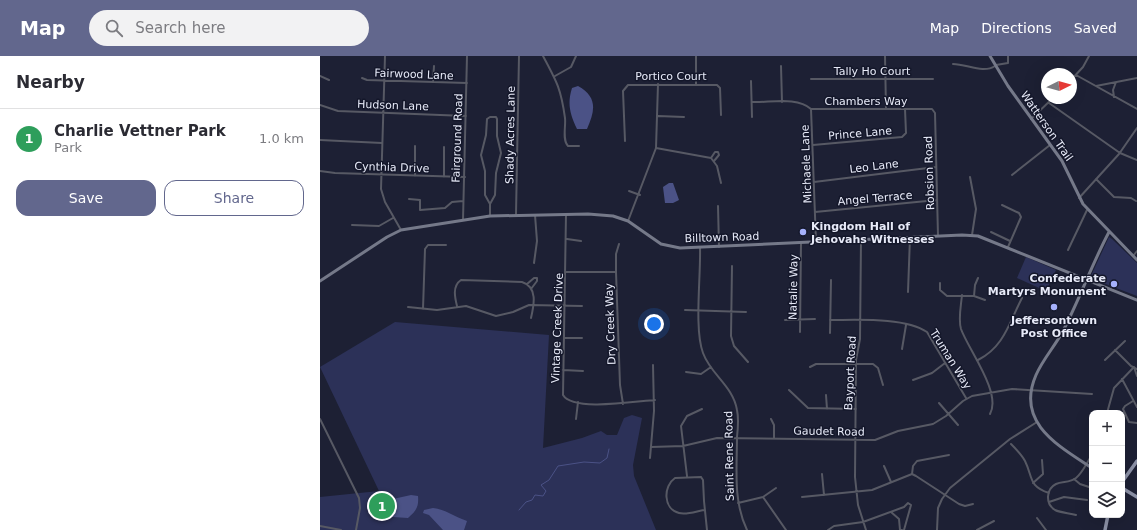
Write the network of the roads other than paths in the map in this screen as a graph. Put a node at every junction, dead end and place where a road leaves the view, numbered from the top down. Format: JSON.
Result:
{"nodes":[{"id":1,"x":385,"y":56,"type":"edge"},
{"id":2,"x":467,"y":56,"type":"edge"},
{"id":3,"x":519,"y":56,"type":"edge"},
{"id":4,"x":543,"y":56,"type":"edge"},
{"id":5,"x":576,"y":56,"type":"edge"},
{"id":6,"x":696,"y":56,"type":"edge"},
{"id":7,"x":884,"y":56,"type":"edge"},
{"id":8,"x":990,"y":56,"type":"edge"},
{"id":9,"x":1008,"y":56,"type":"edge"},
{"id":10,"x":1089,"y":56,"type":"edge"},
{"id":11,"x":953,"y":64,"type":"dead end"},
{"id":12,"x":995,"y":65,"type":"junction"},
{"id":13,"x":434,"y":66,"type":"dead end"},
{"id":14,"x":781,"y":66,"type":"dead end"},
{"id":15,"x":1077,"y":74,"type":"edge"},
{"id":16,"x":320,"y":76,"type":"edge"},
{"id":17,"x":555,"y":76,"type":"junction"},
{"id":18,"x":1077,"y":76,"type":"edge"},
{"id":19,"x":362,"y":78,"type":"dead end"},
{"id":20,"x":1137,"y":78,"type":"edge"},
{"id":21,"x":811,"y":79,"type":"dead end"},
{"id":22,"x":886,"y":79,"type":"junction"},
{"id":23,"x":933,"y":79,"type":"dead end"},
{"id":24,"x":329,"y":80,"type":"dead end"},
{"id":25,"x":385,"y":80,"type":"junction"},
{"id":26,"x":751,"y":81,"type":"dead end"},
{"id":27,"x":433,"y":82,"type":"junction"},
{"id":28,"x":1117,"y":82,"type":"junction"},
{"id":29,"x":467,"y":83,"type":"junction"},
{"id":30,"x":658,"y":84,"type":"junction"},
{"id":31,"x":696,"y":84,"type":"junction"},
{"id":32,"x":1096,"y":86,"type":"junction"},
{"id":33,"x":1114,"y":96,"type":"junction"},
{"id":34,"x":752,"y":102,"type":"junction"},
{"id":35,"x":782,"y":102,"type":"junction"},
{"id":36,"x":1048,"y":104,"type":"edge"},
{"id":37,"x":1050,"y":104,"type":"edge"},
{"id":38,"x":320,"y":105,"type":"edge"},
{"id":39,"x":905,"y":108,"type":"junction"},
{"id":40,"x":886,"y":109,"type":"junction"},
{"id":41,"x":1137,"y":109,"type":"edge"},
{"id":42,"x":811,"y":110,"type":"junction"},
{"id":43,"x":934,"y":111,"type":"joint"},
{"id":44,"x":384,"y":112,"type":"junction"},
{"id":45,"x":721,"y":115,"type":"dead end"},
{"id":46,"x":466,"y":116,"type":"junction"},
{"id":47,"x":658,"y":116,"type":"junction"},
{"id":48,"x":684,"y":117,"type":"dead end"},
{"id":49,"x":752,"y":117,"type":"dead end"},
{"id":50,"x":1031,"y":119,"type":"junction"},
{"id":51,"x":1137,"y":128,"type":"edge"},
{"id":52,"x":320,"y":140,"type":"edge"},
{"id":53,"x":625,"y":141,"type":"dead end"},
{"id":54,"x":382,"y":143,"type":"junction"},
{"id":55,"x":813,"y":145,"type":"junction"},
{"id":56,"x":1050,"y":145,"type":"junction"},
{"id":57,"x":415,"y":146,"type":"dead end"},
{"id":58,"x":579,"y":146,"type":"dead end"},
{"id":59,"x":444,"y":147,"type":"dead end"},
{"id":60,"x":656,"y":148,"type":"junction"},
{"id":61,"x":1120,"y":153,"type":"junction"},
{"id":62,"x":711,"y":158,"type":"junction"},
{"id":63,"x":1137,"y":160,"type":"edge"},
{"id":64,"x":714,"y":161,"type":"junction"},
{"id":65,"x":936,"y":167,"type":"junction"},
{"id":66,"x":320,"y":171,"type":"edge"},
{"id":67,"x":381,"y":175,"type":"junction"},
{"id":68,"x":1012,"y":175,"type":"dead end"},
{"id":69,"x":415,"y":176,"type":"junction"},
{"id":70,"x":444,"y":177,"type":"junction"},
{"id":71,"x":970,"y":177,"type":"dead end"},
{"id":72,"x":464,"y":178,"type":"junction"},
{"id":73,"x":1096,"y":179,"type":"junction"},
{"id":74,"x":814,"y":182,"type":"junction"},
{"id":75,"x":721,"y":183,"type":"dead end"},
{"id":76,"x":628,"y":191,"type":"dead end"},
{"id":77,"x":640,"y":195,"type":"junction"},
{"id":78,"x":1079,"y":198,"type":"junction"},
{"id":79,"x":409,"y":199,"type":"dead end"},
{"id":80,"x":937,"y":200,"type":"junction"},
{"id":81,"x":463,"y":201,"type":"junction"},
{"id":82,"x":1136,"y":201,"type":"edge"},
{"id":83,"x":490,"y":204,"type":"junction"},
{"id":84,"x":718,"y":206,"type":"dead end"},
{"id":85,"x":1002,"y":206,"type":"dead end"},
{"id":86,"x":1087,"y":210,"type":"junction"},
{"id":87,"x":815,"y":212,"type":"junction"},
{"id":88,"x":516,"y":214,"type":"junction"},
{"id":89,"x":534,"y":214,"type":"junction"},
{"id":90,"x":566,"y":214,"type":"junction"},
{"id":91,"x":490,"y":216,"type":"junction"},
{"id":92,"x":393,"y":218,"type":"junction"},
{"id":93,"x":463,"y":220,"type":"junction"},
{"id":94,"x":628,"y":221,"type":"junction"},
{"id":95,"x":352,"y":225,"type":"dead end"},
{"id":96,"x":401,"y":230,"type":"junction"},
{"id":97,"x":991,"y":232,"type":"dead end"},
{"id":98,"x":1109,"y":232,"type":"junction"},
{"id":99,"x":972,"y":235,"type":"junction"},
{"id":100,"x":938,"y":236,"type":"junction"},
{"id":101,"x":910,"y":237,"type":"junction"},
{"id":102,"x":567,"y":239,"type":"junction"},
{"id":103,"x":861,"y":240,"type":"junction"},
{"id":104,"x":581,"y":241,"type":"dead end"},
{"id":105,"x":1010,"y":241,"type":"junction"},
{"id":106,"x":816,"y":242,"type":"junction"},
{"id":107,"x":801,"y":243,"type":"junction"},
{"id":108,"x":619,"y":244,"type":"dead end"},
{"id":109,"x":446,"y":245,"type":"dead end"},
{"id":110,"x":700,"y":247,"type":"junction"},
{"id":111,"x":719,"y":247,"type":"junction"},
{"id":112,"x":1008,"y":247,"type":"junction"},
{"id":113,"x":1068,"y":250,"type":"dead end"},
{"id":114,"x":1137,"y":251,"type":"edge"},
{"id":115,"x":1133,"y":256,"type":"junction"},
{"id":116,"x":1137,"y":260,"type":"edge"},
{"id":117,"x":534,"y":263,"type":"dead end"},
{"id":118,"x":732,"y":266,"type":"dead end"},
{"id":119,"x":566,"y":272,"type":"junction"},
{"id":120,"x":616,"y":272,"type":"junction"},
{"id":121,"x":978,"y":278,"type":"dead end"},
{"id":122,"x":320,"y":280,"type":"edge"},
{"id":123,"x":831,"y":280,"type":"dead end"},
{"id":124,"x":1086,"y":280,"type":"junction"},
{"id":125,"x":940,"y":283,"type":"dead end"},
{"id":126,"x":527,"y":284,"type":"junction"},
{"id":127,"x":531,"y":289,"type":"junction"},
{"id":128,"x":908,"y":292,"type":"dead end"},
{"id":129,"x":962,"y":296,"type":"junction"},
{"id":130,"x":974,"y":296,"type":"junction"},
{"id":131,"x":1022,"y":298,"type":"dead end"},
{"id":132,"x":986,"y":300,"type":"dead end"},
{"id":133,"x":1137,"y":300,"type":"edge"},
{"id":134,"x":534,"y":304,"type":"junction"},
{"id":135,"x":457,"y":306,"type":"junction"},
{"id":136,"x":564,"y":306,"type":"junction"},
{"id":137,"x":582,"y":306,"type":"dead end"},
{"id":138,"x":408,"y":307,"type":"dead end"},
{"id":139,"x":423,"y":309,"type":"junction"},
{"id":140,"x":685,"y":310,"type":"dead end"},
{"id":141,"x":700,"y":311,"type":"junction"},
{"id":142,"x":731,"y":312,"type":"junction"},
{"id":143,"x":746,"y":312,"type":"dead end"},
{"id":144,"x":531,"y":318,"type":"dead end"},
{"id":145,"x":800,"y":319,"type":"junction"},
{"id":146,"x":815,"y":319,"type":"dead end"},
{"id":147,"x":785,"y":320,"type":"dead end"},
{"id":148,"x":830,"y":320,"type":"junction"},
{"id":149,"x":860,"y":321,"type":"junction"},
{"id":150,"x":906,"y":325,"type":"junction"},
{"id":151,"x":800,"y":332,"type":"dead end"},
{"id":152,"x":830,"y":333,"type":"dead end"},
{"id":153,"x":563,"y":338,"type":"junction"},
{"id":154,"x":582,"y":338,"type":"dead end"},
{"id":155,"x":1125,"y":341,"type":"dead end"},
{"id":156,"x":902,"y":349,"type":"dead end"},
{"id":157,"x":1116,"y":350,"type":"junction"},
{"id":158,"x":978,"y":360,"type":"junction"},
{"id":159,"x":1105,"y":360,"type":"dead end"},
{"id":160,"x":748,"y":362,"type":"dead end"},
{"id":161,"x":945,"y":362,"type":"junction"},
{"id":162,"x":856,"y":363,"type":"junction"},
{"id":163,"x":654,"y":365,"type":"dead end"},
{"id":164,"x":711,"y":367,"type":"junction"},
{"id":165,"x":810,"y":367,"type":"dead end"},
{"id":166,"x":1134,"y":368,"type":"junction"},
{"id":167,"x":1137,"y":369,"type":"edge"},
{"id":168,"x":563,"y":370,"type":"junction"},
{"id":169,"x":583,"y":371,"type":"dead end"},
{"id":170,"x":686,"y":372,"type":"dead end"},
{"id":171,"x":1137,"y":376,"type":"edge"},
{"id":172,"x":1122,"y":379,"type":"junction"},
{"id":173,"x":913,"y":380,"type":"dead end"},
{"id":174,"x":883,"y":384,"type":"dead end"},
{"id":175,"x":789,"y":390,"type":"dead end"},
{"id":176,"x":1032,"y":390,"type":"junction"},
{"id":177,"x":990,"y":392,"type":"junction"},
{"id":178,"x":1092,"y":394,"type":"dead end"},
{"id":179,"x":826,"y":395,"type":"dead end"},
{"id":180,"x":966,"y":398,"type":"junction"},
{"id":181,"x":655,"y":400,"type":"junction"},
{"id":182,"x":1133,"y":401,"type":"junction"},
{"id":183,"x":578,"y":402,"type":"junction"},
{"id":184,"x":939,"y":403,"type":"dead end"},
{"id":185,"x":623,"y":404,"type":"junction"},
{"id":186,"x":1137,"y":407,"type":"edge"},
{"id":187,"x":702,"y":409,"type":"dead end"},
{"id":188,"x":826,"y":409,"type":"junction"},
{"id":189,"x":856,"y":410,"type":"junction"},
{"id":190,"x":1108,"y":410,"type":"edge"},
{"id":191,"x":948,"y":414,"type":"junction"},
{"id":192,"x":990,"y":414,"type":"dead end"},
{"id":193,"x":320,"y":419,"type":"edge"},
{"id":194,"x":576,"y":419,"type":"dead end"},
{"id":195,"x":771,"y":419,"type":"dead end"},
{"id":196,"x":1037,"y":422,"type":"junction"},
{"id":197,"x":1137,"y":423,"type":"edge"},
{"id":198,"x":958,"y":425,"type":"dead end"},
{"id":199,"x":738,"y":438,"type":"junction"},
{"id":200,"x":774,"y":438,"type":"junction"},
{"id":201,"x":856,"y":440,"type":"junction"},
{"id":202,"x":1011,"y":444,"type":"dead end"},
{"id":203,"x":683,"y":446,"type":"junction"},
{"id":204,"x":651,"y":447,"type":"junction"},
{"id":205,"x":949,"y":455,"type":"dead end"},
{"id":206,"x":650,"y":458,"type":"dead end"},
{"id":207,"x":1042,"y":460,"type":"dead end"},
{"id":208,"x":1089,"y":460,"type":"edge"},
{"id":209,"x":1137,"y":461,"type":"edge"},
{"id":210,"x":1086,"y":464,"type":"junction"},
{"id":211,"x":884,"y":466,"type":"dead end"},
{"id":212,"x":1089,"y":466,"type":"edge"},
{"id":213,"x":704,"y":473,"type":"dead end"},
{"id":214,"x":822,"y":474,"type":"dead end"},
{"id":215,"x":912,"y":474,"type":"junction"},
{"id":216,"x":687,"y":476,"type":"junction"},
{"id":217,"x":701,"y":477,"type":"junction"},
{"id":218,"x":1125,"y":478,"type":"edge"},
{"id":219,"x":1074,"y":479,"type":"junction"},
{"id":220,"x":891,"y":482,"type":"junction"},
{"id":221,"x":1033,"y":483,"type":"junction"},
{"id":222,"x":1089,"y":487,"type":"edge"},
{"id":223,"x":776,"y":488,"type":"dead end"},
{"id":224,"x":1125,"y":490,"type":"edge"},
{"id":225,"x":856,"y":491,"type":"junction"},
{"id":226,"x":1049,"y":492,"type":"junction"},
{"id":227,"x":824,"y":495,"type":"junction"},
{"id":228,"x":945,"y":495,"type":"junction"},
{"id":229,"x":763,"y":497,"type":"junction"},
{"id":230,"x":802,"y":497,"type":"dead end"},
{"id":231,"x":1137,"y":497,"type":"edge"},
{"id":232,"x":1087,"y":500,"type":"dead end"},
{"id":233,"x":1049,"y":502,"type":"junction"},
{"id":234,"x":738,"y":503,"type":"junction"},
{"id":235,"x":973,"y":504,"type":"dead end"},
{"id":236,"x":704,"y":510,"type":"junction"},
{"id":237,"x":891,"y":512,"type":"junction"},
{"id":238,"x":1076,"y":515,"type":"dead end"},
{"id":239,"x":1037,"y":518,"type":"dead end"},
{"id":240,"x":1107,"y":518,"type":"edge"},
{"id":241,"x":994,"y":521,"type":"dead end"},
{"id":242,"x":862,"y":522,"type":"junction"},
{"id":243,"x":320,"y":526,"type":"edge"},
{"id":244,"x":341,"y":530,"type":"edge"},
{"id":245,"x":356,"y":530,"type":"edge"},
{"id":246,"x":708,"y":530,"type":"edge"},
{"id":247,"x":747,"y":530,"type":"edge"},
{"id":248,"x":786,"y":530,"type":"edge"},
{"id":249,"x":828,"y":530,"type":"edge"},
{"id":250,"x":866,"y":530,"type":"edge"},
{"id":251,"x":903,"y":530,"type":"edge"},
{"id":252,"x":937,"y":530,"type":"edge"},
{"id":253,"x":977,"y":530,"type":"edge"},
{"id":254,"x":1046,"y":530,"type":"edge"},
{"id":255,"x":1105,"y":530,"type":"edge"}],
"edges":[{"from":1,"to":25,"type":"street"},
{"from":2,"to":29,"type":"street","name":"Fairground Road"},
{"from":3,"to":88,"type":"street","name":"Shady Acres Lane"},
{"from":4,"to":17,"type":"street"},
{"from":5,"to":17,"type":"street"},
{"from":6,"to":31,"type":"street"},
{"from":7,"to":22,"type":"street"},
{"from":8,"to":12,"type":"main road","name":"Watterson Trail"},
{"from":9,"to":12,"type":"street"},
{"from":10,"to":15,"type":"street"},
{"from":11,"to":12,"type":"street"},
{"from":12,"to":50,"type":"main road","name":"Watterson Trail"},
{"from":13,"to":27,"type":"street"},
{"from":14,"to":35,"type":"street"},
{"from":16,"to":24,"type":"street"},
{"from":17,"to":58,"type":"street"},
{"from":18,"to":32,"type":"street"},
{"from":19,"to":25,"type":"street","name":"Fairwood Lane"},
{"from":20,"to":28,"type":"street"},
{"from":21,"to":22,"type":"street","name":"Tally Ho Court"},
{"from":22,"to":23,"type":"street","name":"Tally Ho Court"},
{"from":22,"to":40,"type":"street"},
{"from":25,"to":27,"type":"street","name":"Fairwood Lane"},
{"from":25,"to":44,"type":"street"},
{"from":26,"to":34,"type":"street"},
{"from":27,"to":29,"type":"street","name":"Fairwood Lane"},
{"from":28,"to":32,"type":"street"},
{"from":28,"to":33,"type":"street"},
{"from":29,"to":46,"type":"street","name":"Fairground Road"},
{"from":30,"to":31,"type":"street","name":"Portico Court"},
{"from":30,"to":47,"type":"street"},
{"from":30,"to":53,"type":"street","name":"Portico Court"},
{"from":31,"to":45,"type":"street","name":"Portico Court"},
{"from":32,"to":33,"type":"street"},
{"from":33,"to":41,"type":"street"},
{"from":34,"to":35,"type":"street","name":"Chambers Way"},
{"from":34,"to":49,"type":"street"},
{"from":35,"to":42,"type":"street","name":"Chambers Way"},
{"from":36,"to":50,"type":"street"},
{"from":37,"to":61,"type":"street"},
{"from":38,"to":44,"type":"street","name":"Hudson Lane"},
{"from":39,"to":40,"type":"street","name":"Chambers Way"},
{"from":39,"to":43,"type":"street","name":"Chambers Way"},
{"from":39,"to":55,"type":"street","name":"Prince Lane"},
{"from":40,"to":42,"type":"street","name":"Chambers Way"},
{"from":42,"to":55,"type":"street","name":"Michaele Lane"},
{"from":43,"to":65,"type":"street","name":"Robsion Road"},
{"from":44,"to":46,"type":"street","name":"Hudson Lane"},
{"from":44,"to":54,"type":"street"},
{"from":46,"to":72,"type":"street","name":"Fairground Road"},
{"from":47,"to":48,"type":"street"},
{"from":47,"to":60,"type":"street"},
{"from":50,"to":56,"type":"main road","name":"Watterson Trail"},
{"from":51,"to":61,"type":"street"},
{"from":52,"to":54,"type":"street"},
{"from":54,"to":67,"type":"street"},
{"from":55,"to":74,"type":"street","name":"Michaele Lane"},
{"from":56,"to":68,"type":"street"},
{"from":56,"to":78,"type":"main road","name":"Watterson Trail"},
{"from":57,"to":69,"type":"street"},
{"from":59,"to":70,"type":"street"},
{"from":60,"to":62,"type":"street"},
{"from":60,"to":77,"type":"street"},
{"from":61,"to":63,"type":"street"},
{"from":61,"to":73,"type":"street"},
{"from":62,"to":64,"type":"street"},
{"from":62,"to":64,"type":"street"},
{"from":64,"to":75,"type":"street"},
{"from":65,"to":74,"type":"street","name":"Leo Lane"},
{"from":65,"to":80,"type":"street","name":"Robsion Road"},
{"from":66,"to":67,"type":"street","name":"Cynthia Drive"},
{"from":67,"to":69,"type":"street","name":"Cynthia Drive"},
{"from":67,"to":92,"type":"street"},
{"from":69,"to":70,"type":"street","name":"Cynthia Drive"},
{"from":70,"to":72,"type":"street","name":"Cynthia Drive"},
{"from":71,"to":99,"type":"street"},
{"from":72,"to":81,"type":"street","name":"Fairground Road"},
{"from":73,"to":78,"type":"street"},
{"from":73,"to":82,"type":"street"},
{"from":74,"to":87,"type":"street","name":"Michaele Lane"},
{"from":76,"to":77,"type":"street"},
{"from":77,"to":94,"type":"street"},
{"from":78,"to":86,"type":"main road","name":"Watterson Trail"},
{"from":79,"to":81,"type":"street"},
{"from":80,"to":87,"type":"street","name":"Angel Terrace"},
{"from":80,"to":100,"type":"street","name":"Robsion Road"},
{"from":81,"to":93,"type":"street","name":"Fairground Road"},
{"from":83,"to":83,"type":"street"},
{"from":83,"to":91,"type":"street"},
{"from":84,"to":111,"type":"street"},
{"from":85,"to":105,"type":"street"},
{"from":86,"to":98,"type":"main road","name":"Watterson Trail"},
{"from":86,"to":113,"type":"street"},
{"from":87,"to":106,"type":"street","name":"Michaele Lane"},
{"from":88,"to":89,"type":"main road","name":"Billtown Road"},
{"from":88,"to":91,"type":"main road","name":"Billtown Road"},
{"from":89,"to":90,"type":"main road","name":"Billtown Road"},
{"from":89,"to":117,"type":"street"},
{"from":90,"to":94,"type":"main road","name":"Billtown Road"},
{"from":90,"to":102,"type":"street","name":"Vintage Creek Drive"},
{"from":91,"to":93,"type":"main road","name":"Billtown Road"},
{"from":92,"to":95,"type":"street"},
{"from":92,"to":96,"type":"street"},
{"from":93,"to":96,"type":"main road","name":"Billtown Road"},
{"from":94,"to":110,"type":"main road","name":"Billtown Road"},
{"from":96,"to":122,"type":"main road","name":"Billtown Road"},
{"from":97,"to":105,"type":"street"},
{"from":98,"to":115,"type":"main road","name":"Watterson Trail"},
{"from":98,"to":124,"type":"main road"},
{"from":99,"to":100,"type":"main road","name":"Billtown Road"},
{"from":99,"to":112,"type":"main road","name":"Billtown Road"},
{"from":100,"to":101,"type":"main road","name":"Billtown Road"},
{"from":101,"to":103,"type":"main road","name":"Billtown Road"},
{"from":101,"to":128,"type":"street"},
{"from":102,"to":104,"type":"street"},
{"from":102,"to":119,"type":"street","name":"Vintage Creek Drive"},
{"from":103,"to":106,"type":"main road","name":"Billtown Road"},
{"from":103,"to":149,"type":"street","name":"Bayport Road"},
{"from":105,"to":112,"type":"street"},
{"from":106,"to":107,"type":"main road","name":"Billtown Road"},
{"from":107,"to":111,"type":"main road","name":"Billtown Road"},
{"from":107,"to":145,"type":"street","name":"Natalie Way"},
{"from":108,"to":120,"type":"street","name":"Dry Creek Way"},
{"from":109,"to":139,"type":"street"},
{"from":110,"to":111,"type":"main road","name":"Billtown Road"},
{"from":110,"to":141,"type":"street","name":"Saint Rene Road"},
{"from":112,"to":124,"type":"main road","name":"Billtown Road"},
{"from":114,"to":115,"type":"street"},
{"from":115,"to":116,"type":"main road","name":"Watterson Trail"},
{"from":118,"to":142,"type":"street"},
{"from":119,"to":120,"type":"street"},
{"from":119,"to":136,"type":"street","name":"Vintage Creek Drive"},
{"from":120,"to":185,"type":"street","name":"Dry Creek Way"},
{"from":121,"to":130,"type":"street"},
{"from":123,"to":148,"type":"street"},
{"from":124,"to":133,"type":"main road","name":"Billtown Road"},
{"from":124,"to":176,"type":"main road"},
{"from":125,"to":129,"type":"street"},
{"from":126,"to":127,"type":"street"},
{"from":126,"to":127,"type":"street"},
{"from":126,"to":135,"type":"street"},
{"from":127,"to":134,"type":"street"},
{"from":129,"to":130,"type":"street"},
{"from":129,"to":158,"type":"street"},
{"from":130,"to":132,"type":"street"},
{"from":131,"to":158,"type":"street"},
{"from":134,"to":135,"type":"street"},
{"from":134,"to":136,"type":"street"},
{"from":134,"to":144,"type":"street"},
{"from":135,"to":139,"type":"street"},
{"from":136,"to":137,"type":"street"},
{"from":136,"to":153,"type":"street","name":"Vintage Creek Drive"},
{"from":138,"to":139,"type":"street"},
{"from":140,"to":141,"type":"street"},
{"from":141,"to":142,"type":"street"},
{"from":141,"to":164,"type":"street","name":"Saint Rene Road"},
{"from":142,"to":143,"type":"street"},
{"from":142,"to":160,"type":"street"},
{"from":145,"to":146,"type":"street"},
{"from":145,"to":147,"type":"street"},
{"from":145,"to":151,"type":"street","name":"Natalie Way"},
{"from":148,"to":149,"type":"street","name":"Truman Way"},
{"from":148,"to":152,"type":"street"},
{"from":149,"to":150,"type":"street","name":"Truman Way"},
{"from":149,"to":162,"type":"street","name":"Bayport Road"},
{"from":150,"to":156,"type":"street"},
{"from":150,"to":161,"type":"street","name":"Truman Way"},
{"from":153,"to":154,"type":"street"},
{"from":153,"to":168,"type":"street","name":"Vintage Creek Drive"},
{"from":155,"to":157,"type":"street"},
{"from":157,"to":159,"type":"street"},
{"from":157,"to":166,"type":"street"},
{"from":158,"to":177,"type":"street"},
{"from":161,"to":173,"type":"street"},
{"from":161,"to":180,"type":"street","name":"Truman Way"},
{"from":162,"to":165,"type":"street"},
{"from":162,"to":174,"type":"street"},
{"from":162,"to":189,"type":"street","name":"Bayport Road"},
{"from":163,"to":181,"type":"street"},
{"from":164,"to":170,"type":"street"},
{"from":164,"to":199,"type":"street","name":"Saint Rene Road"},
{"from":166,"to":167,"type":"street"},
{"from":166,"to":171,"type":"street"},
{"from":166,"to":172,"type":"street"},
{"from":168,"to":169,"type":"street"},
{"from":168,"to":183,"type":"street","name":"Vintage Creek Drive"},
{"from":172,"to":182,"type":"street"},
{"from":172,"to":190,"type":"street"},
{"from":175,"to":188,"type":"street"},
{"from":176,"to":177,"type":"street","name":"Gaudet Road"},
{"from":176,"to":178,"type":"street","name":"Gaudet Road"},
{"from":176,"to":196,"type":"main road"},
{"from":177,"to":180,"type":"street","name":"Gaudet Road"},
{"from":177,"to":192,"type":"street"},
{"from":179,"to":188,"type":"street"},
{"from":180,"to":191,"type":"street","name":"Gaudet Road"},
{"from":181,"to":185,"type":"street","name":"Vintage Creek Drive"},
{"from":181,"to":204,"type":"street"},
{"from":182,"to":186,"type":"street"},
{"from":182,"to":197,"type":"street"},
{"from":183,"to":185,"type":"street","name":"Vintage Creek Drive"},
{"from":183,"to":194,"type":"street"},
{"from":184,"to":191,"type":"street"},
{"from":187,"to":203,"type":"street"},
{"from":188,"to":189,"type":"street"},
{"from":189,"to":201,"type":"street","name":"Bayport Road"},
{"from":191,"to":198,"type":"street"},
{"from":191,"to":201,"type":"street","name":"Gaudet Road"},
{"from":193,"to":245,"type":"street"},
{"from":195,"to":200,"type":"street"},
{"from":196,"to":210,"type":"main road"},
{"from":196,"to":228,"type":"street"},
{"from":199,"to":200,"type":"street","name":"Gaudet Road"},
{"from":199,"to":203,"type":"street","name":"Gaudet Road"},
{"from":199,"to":234,"type":"street","name":"Saint Rene Road"},
{"from":200,"to":201,"type":"street","name":"Gaudet Road"},
{"from":201,"to":225,"type":"street","name":"Bayport Road"},
{"from":202,"to":221,"type":"street"},
{"from":203,"to":204,"type":"street","name":"Gaudet Road"},
{"from":203,"to":216,"type":"street"},
{"from":204,"to":206,"type":"street"},
{"from":205,"to":215,"type":"street"},
{"from":207,"to":221,"type":"street"},
{"from":208,"to":210,"type":"street"},
{"from":209,"to":218,"type":"main road"},
{"from":210,"to":212,"type":"main road"},
{"from":210,"to":219,"type":"street"},
{"from":211,"to":220,"type":"street"},
{"from":213,"to":217,"type":"street"},
{"from":214,"to":227,"type":"street"},
{"from":215,"to":220,"type":"street"},
{"from":215,"to":228,"type":"street"},
{"from":216,"to":217,"type":"street"},
{"from":216,"to":236,"type":"street"},
{"from":217,"to":236,"type":"street"},
{"from":219,"to":222,"type":"street"},
{"from":219,"to":226,"type":"street"},
{"from":220,"to":225,"type":"street"},
{"from":221,"to":226,"type":"street"},
{"from":223,"to":229,"type":"street"},
{"from":224,"to":231,"type":"main road"},
{"from":225,"to":227,"type":"street"},
{"from":225,"to":242,"type":"street","name":"Bayport Road"},
{"from":226,"to":233,"type":"street"},
{"from":227,"to":230,"type":"street"},
{"from":228,"to":235,"type":"street"},
{"from":228,"to":252,"type":"street"},
{"from":229,"to":234,"type":"street"},
{"from":229,"to":248,"type":"street"},
{"from":232,"to":233,"type":"street"},
{"from":233,"to":238,"type":"street"},
{"from":234,"to":247,"type":"street","name":"Saint Rene Road"},
{"from":236,"to":246,"type":"street"},
{"from":237,"to":242,"type":"street"},
{"from":237,"to":251,"type":"street"},
{"from":237,"to":251,"type":"street"},
{"from":239,"to":254,"type":"street"},
{"from":240,"to":255,"type":"main road"},
{"from":241,"to":253,"type":"street"},
{"from":242,"to":249,"type":"street"},
{"from":242,"to":250,"type":"street","name":"Bayport Road"},
{"from":243,"to":244,"type":"street"}]}
